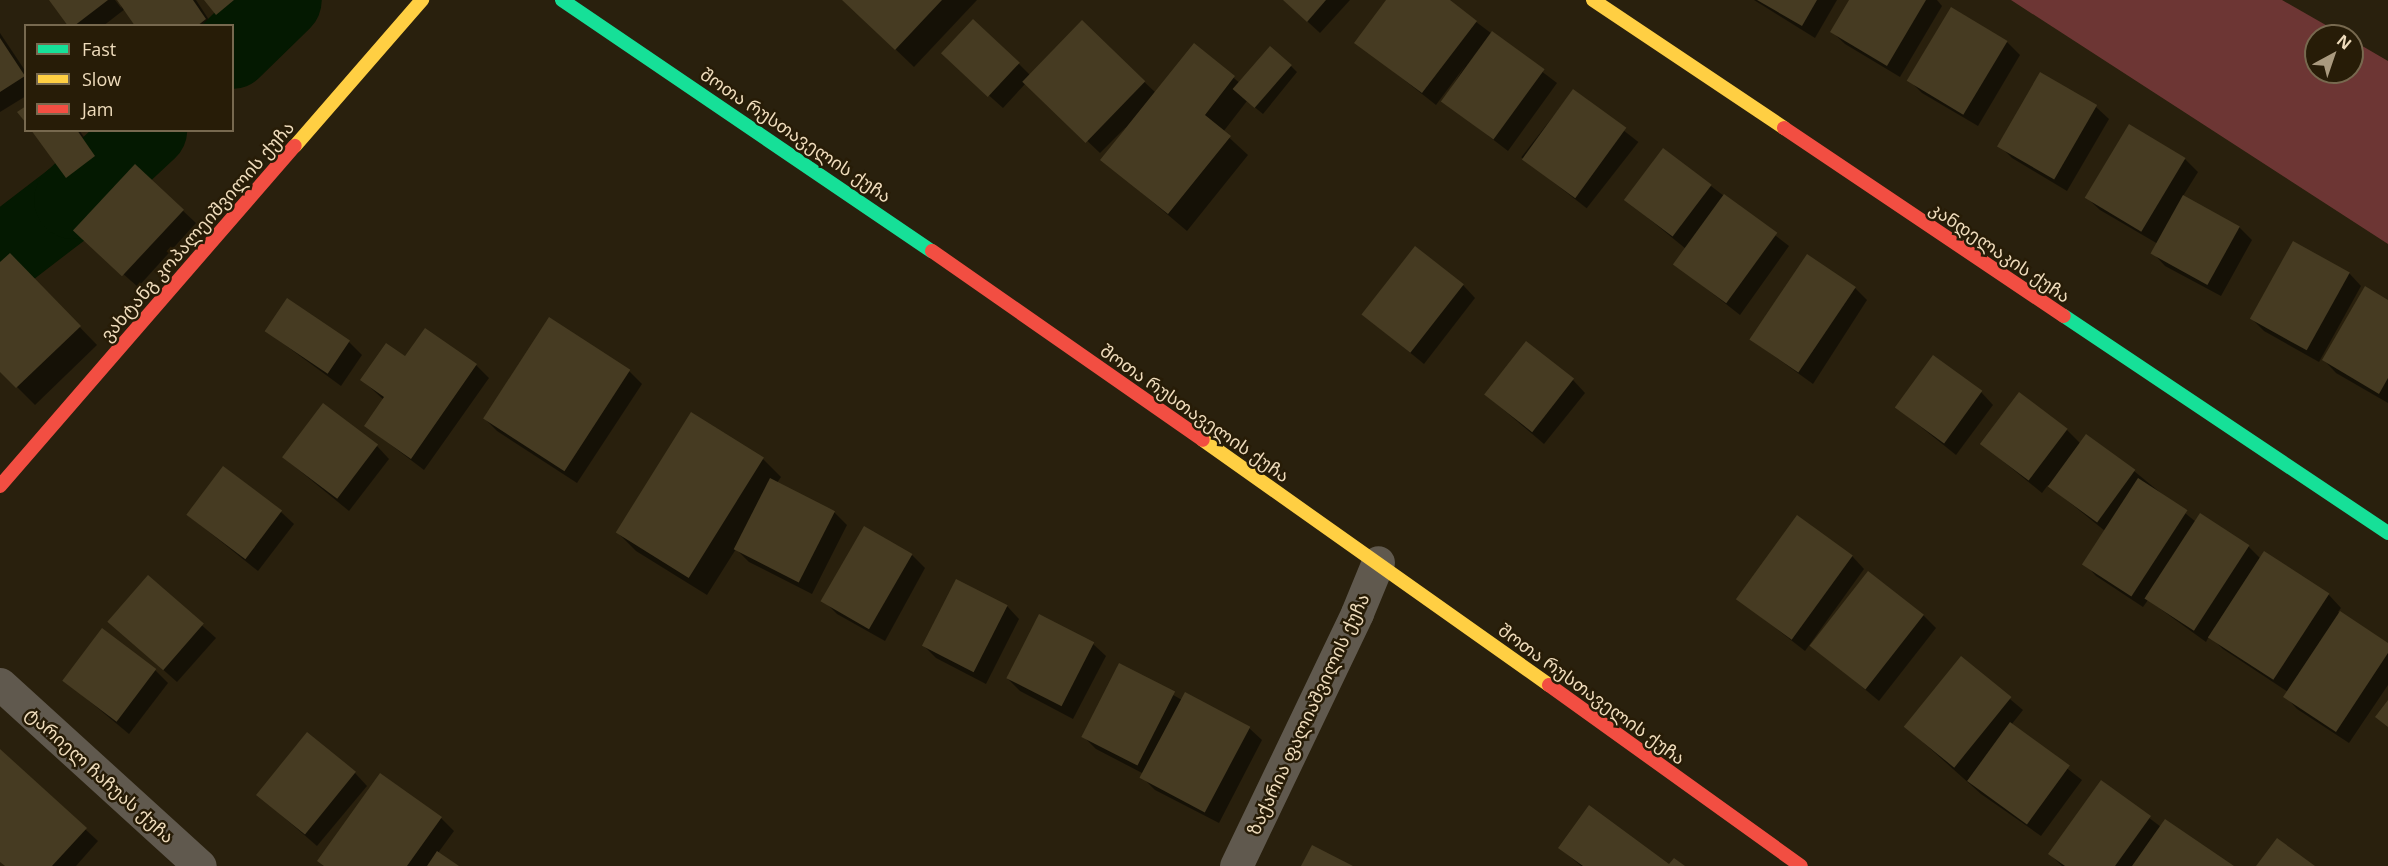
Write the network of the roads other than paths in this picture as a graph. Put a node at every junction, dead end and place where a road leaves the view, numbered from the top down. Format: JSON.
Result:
{"nodes":[{"id":1,"x":422,"y":0,"type":"edge"},
{"id":2,"x":562,"y":0,"type":"edge"},
{"id":3,"x":1593,"y":0,"type":"edge"},
{"id":4,"x":0,"y":486,"type":"edge"},
{"id":5,"x":2388,"y":533,"type":"edge"},
{"id":6,"x":1378,"y":562,"type":"junction"},
{"id":7,"x":0,"y":684,"type":"edge"},
{"id":8,"x":200,"y":866,"type":"edge"},
{"id":9,"x":1236,"y":866,"type":"edge"},
{"id":10,"x":1801,"y":866,"type":"edge"}],
"edges":[{"from":1,"to":4,"type":"street","name":"ვახტანგ კოპალეიშვილის ქუჩა"},
{"from":2,"to":6,"type":"street","name":"შოთა რუსთაველის ქუჩა"},
{"from":3,"to":5,"type":"street","name":"კანდელაკის ქუჩა"},
{"from":6,"to":9,"type":"street","name":"ზაქარია ფალიაშვილის ქუჩა"},
{"from":6,"to":10,"type":"street","name":"შოთა რუსთაველის ქუჩა"},
{"from":7,"to":8,"type":"street","name":"ტარიელ ჩაჩუას ქუჩა"}]}
